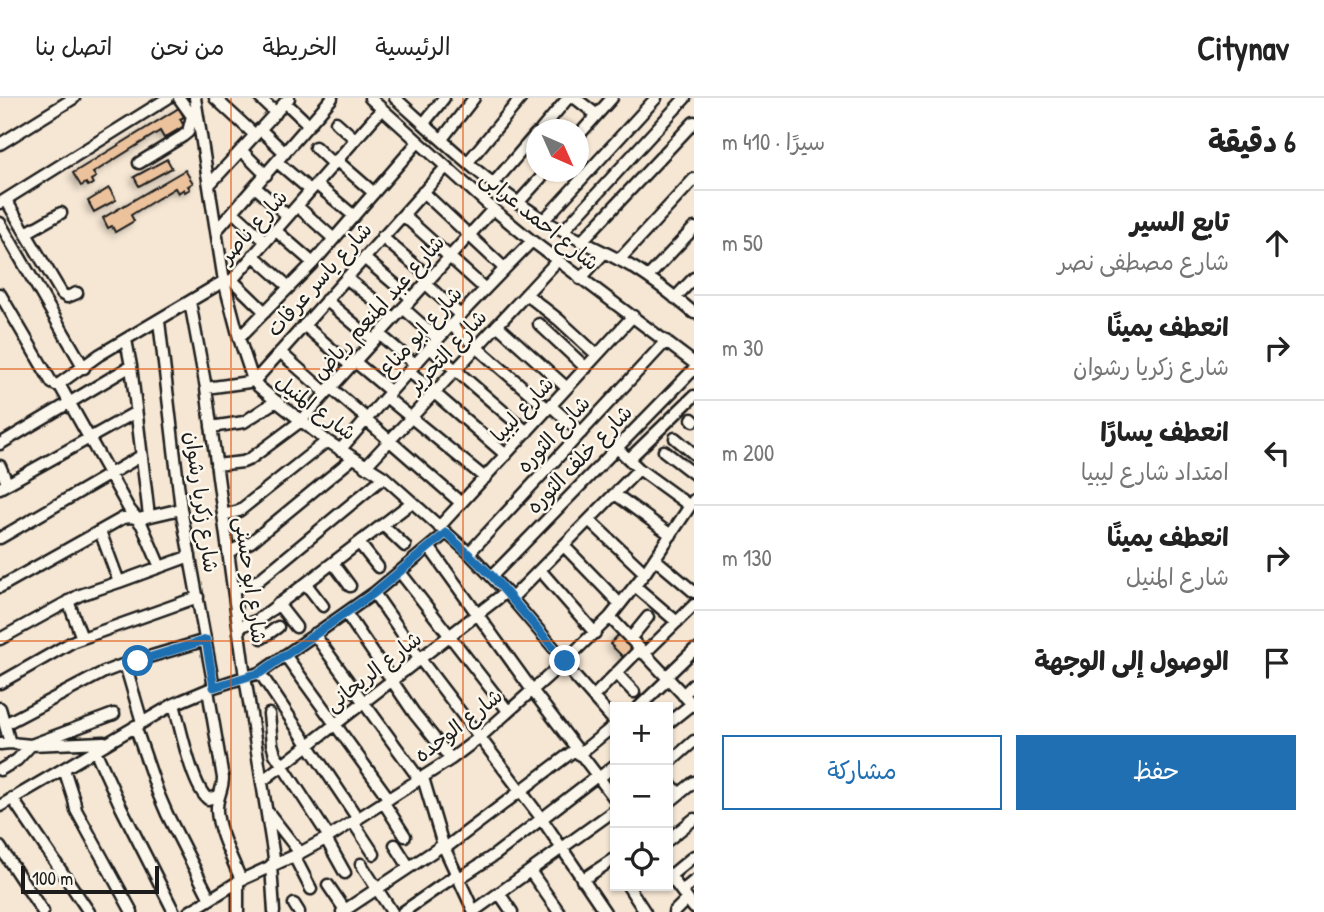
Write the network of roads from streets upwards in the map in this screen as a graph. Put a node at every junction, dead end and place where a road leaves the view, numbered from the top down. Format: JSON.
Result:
{"nodes":[{"id":1,"x":74,"y":98,"type":"edge"},
{"id":2,"x":168,"y":98,"type":"edge"},
{"id":3,"x":180,"y":98,"type":"edge"},
{"id":4,"x":195,"y":98,"type":"edge"},
{"id":5,"x":215,"y":98,"type":"edge"},
{"id":6,"x":260,"y":98,"type":"edge"},
{"id":7,"x":332,"y":98,"type":"edge"},
{"id":8,"x":370,"y":98,"type":"edge"},
{"id":9,"x":444,"y":98,"type":"edge"},
{"id":10,"x":474,"y":98,"type":"edge"},
{"id":11,"x":522,"y":98,"type":"edge"},
{"id":12,"x":568,"y":98,"type":"edge"},
{"id":13,"x":575,"y":98,"type":"edge"},
{"id":14,"x":612,"y":98,"type":"edge"},
{"id":15,"x":656,"y":98,"type":"edge"},
{"id":16,"x":685,"y":98,"type":"edge"},
{"id":17,"x":287,"y":100,"type":"edge"},
{"id":18,"x":401,"y":100,"type":"edge"},
{"id":19,"x":382,"y":109,"type":"junction"},
{"id":20,"x":276,"y":113,"type":"junction"},
{"id":21,"x":597,"y":115,"type":"junction"},
{"id":22,"x":550,"y":119,"type":"edge"},
{"id":23,"x":336,"y":122,"type":"dead end"},
{"id":24,"x":694,"y":122,"type":"edge"},
{"id":25,"x":424,"y":123,"type":"junction"},
{"id":26,"x":309,"y":124,"type":"junction"},
{"id":27,"x":589,"y":124,"type":"edge"},
{"id":28,"x":257,"y":132,"type":"junction"},
{"id":29,"x":355,"y":139,"type":"junction"},
{"id":30,"x":442,"y":139,"type":"junction"},
{"id":31,"x":418,"y":142,"type":"junction"},
{"id":32,"x":0,"y":144,"type":"edge"},
{"id":33,"x":315,"y":147,"type":"dead end"},
{"id":34,"x":526,"y":147,"type":"edge"},
{"id":35,"x":241,"y":150,"type":"junction"},
{"id":36,"x":285,"y":152,"type":"junction"},
{"id":37,"x":277,"y":162,"type":"junction"},
{"id":38,"x":335,"y":162,"type":"junction"},
{"id":39,"x":468,"y":162,"type":"junction"},
{"id":40,"x":139,"y":163,"type":"dead end"},
{"id":41,"x":446,"y":167,"type":"junction"},
{"id":42,"x":265,"y":175,"type":"junction"},
{"id":43,"x":694,"y":179,"type":"edge"},
{"id":44,"x":537,"y":182,"type":"edge"},
{"id":45,"x":494,"y":184,"type":"junction"},
{"id":46,"x":209,"y":185,"type":"junction"},
{"id":47,"x":255,"y":187,"type":"junction"},
{"id":48,"x":313,"y":187,"type":"junction"},
{"id":49,"x":423,"y":192,"type":"junction"},
{"id":50,"x":374,"y":193,"type":"junction"},
{"id":51,"x":3,"y":201,"type":"edge"},
{"id":52,"x":519,"y":203,"type":"junction"},
{"id":53,"x":296,"y":206,"type":"junction"},
{"id":54,"x":493,"y":209,"type":"junction"},
{"id":55,"x":233,"y":212,"type":"junction"},
{"id":56,"x":61,"y":213,"type":"dead end"},
{"id":57,"x":402,"y":215,"type":"junction"},
{"id":58,"x":288,"y":216,"type":"junction"},
{"id":59,"x":354,"y":216,"type":"junction"},
{"id":60,"x":544,"y":220,"type":"junction"},
{"id":61,"x":0,"y":223,"type":"edge"},
{"id":62,"x":694,"y":228,"type":"edge"},
{"id":63,"x":275,"y":230,"type":"junction"},
{"id":64,"x":216,"y":231,"type":"junction"},
{"id":65,"x":563,"y":231,"type":"junction"},
{"id":66,"x":26,"y":233,"type":"junction"},
{"id":67,"x":469,"y":235,"type":"junction"},
{"id":68,"x":382,"y":237,"type":"junction"},
{"id":69,"x":334,"y":239,"type":"junction"},
{"id":70,"x":265,"y":241,"type":"junction"},
{"id":71,"x":532,"y":241,"type":"junction"},
{"id":72,"x":581,"y":242,"type":"junction"},
{"id":73,"x":604,"y":253,"type":"junction"},
{"id":74,"x":253,"y":255,"type":"junction"},
{"id":75,"x":449,"y":257,"type":"junction"},
{"id":76,"x":364,"y":258,"type":"junction"},
{"id":77,"x":619,"y":260,"type":"junction"},
{"id":78,"x":557,"y":261,"type":"junction"},
{"id":79,"x":313,"y":263,"type":"junction"},
{"id":80,"x":504,"y":268,"type":"junction"},
{"id":81,"x":648,"y":277,"type":"junction"},
{"id":82,"x":346,"y":278,"type":"junction"},
{"id":83,"x":694,"y":278,"type":"edge"},
{"id":84,"x":580,"y":279,"type":"junction"},
{"id":85,"x":228,"y":281,"type":"junction"},
{"id":86,"x":427,"y":281,"type":"junction"},
{"id":87,"x":289,"y":287,"type":"junction"},
{"id":88,"x":484,"y":288,"type":"junction"},
{"id":89,"x":77,"y":293,"type":"dead end"},
{"id":90,"x":0,"y":294,"type":"edge"},
{"id":91,"x":526,"y":294,"type":"junction"},
{"id":92,"x":411,"y":298,"type":"junction"},
{"id":93,"x":675,"y":298,"type":"junction"},
{"id":94,"x":326,"y":300,"type":"junction"},
{"id":95,"x":190,"y":302,"type":"junction"},
{"id":96,"x":403,"y":308,"type":"junction"},
{"id":97,"x":265,"y":312,"type":"junction"},
{"id":98,"x":694,"y":313,"type":"edge"},
{"id":99,"x":460,"y":315,"type":"junction"},
{"id":100,"x":633,"y":316,"type":"junction"},
{"id":101,"x":393,"y":319,"type":"junction"},
{"id":102,"x":159,"y":321,"type":"junction"},
{"id":103,"x":539,"y":324,"type":"dead end"},
{"id":104,"x":304,"y":325,"type":"junction"},
{"id":105,"x":451,"y":325,"type":"junction"},
{"id":106,"x":497,"y":325,"type":"junction"},
{"id":107,"x":376,"y":337,"type":"junction"},
{"id":108,"x":239,"y":338,"type":"junction"},
{"id":109,"x":438,"y":339,"type":"junction"},
{"id":110,"x":126,"y":340,"type":"junction"},
{"id":111,"x":666,"y":341,"type":"junction"},
{"id":112,"x":477,"y":347,"type":"junction"},
{"id":113,"x":430,"y":348,"type":"junction"},
{"id":114,"x":280,"y":352,"type":"junction"},
{"id":115,"x":597,"y":355,"type":"junction"},
{"id":116,"x":352,"y":363,"type":"junction"},
{"id":117,"x":694,"y":363,"type":"edge"},
{"id":118,"x":131,"y":366,"type":"junction"},
{"id":119,"x":84,"y":368,"type":"junction"},
{"id":120,"x":412,"y":368,"type":"junction"},
{"id":121,"x":586,"y":368,"type":"junction"},
{"id":122,"x":694,"y":369,"type":"edge"},
{"id":123,"x":455,"y":370,"type":"junction"},
{"id":124,"x":253,"y":380,"type":"junction"},
{"id":125,"x":59,"y":384,"type":"junction"},
{"id":126,"x":206,"y":388,"type":"junction"},
{"id":127,"x":567,"y":388,"type":"junction"},
{"id":128,"x":328,"y":390,"type":"junction"},
{"id":129,"x":434,"y":393,"type":"junction"},
{"id":130,"x":388,"y":394,"type":"junction"},
{"id":131,"x":694,"y":396,"type":"edge"},
{"id":132,"x":276,"y":401,"type":"junction"},
{"id":133,"x":69,"y":403,"type":"junction"},
{"id":134,"x":549,"y":408,"type":"junction"},
{"id":135,"x":136,"y":412,"type":"junction"},
{"id":136,"x":411,"y":418,"type":"junction"},
{"id":137,"x":366,"y":419,"type":"junction"},
{"id":138,"x":301,"y":421,"type":"junction"},
{"id":139,"x":211,"y":427,"type":"junction"},
{"id":140,"x":527,"y":432,"type":"junction"},
{"id":141,"x":581,"y":433,"type":"junction"},
{"id":142,"x":89,"y":438,"type":"junction"},
{"id":143,"x":675,"y":438,"type":"dead end"},
{"id":144,"x":390,"y":440,"type":"junction"},
{"id":145,"x":327,"y":441,"type":"junction"},
{"id":146,"x":0,"y":444,"type":"edge"},
{"id":147,"x":617,"y":448,"type":"junction"},
{"id":148,"x":340,"y":450,"type":"junction"},
{"id":149,"x":664,"y":451,"type":"dead end"},
{"id":150,"x":694,"y":454,"type":"edge"},
{"id":151,"x":506,"y":455,"type":"junction"},
{"id":152,"x":141,"y":456,"type":"junction"},
{"id":153,"x":352,"y":459,"type":"junction"},
{"id":154,"x":629,"y":459,"type":"junction"},
{"id":155,"x":216,"y":465,"type":"junction"},
{"id":156,"x":0,"y":466,"type":"edge"},
{"id":157,"x":365,"y":467,"type":"junction"},
{"id":158,"x":639,"y":468,"type":"junction"},
{"id":159,"x":110,"y":474,"type":"junction"},
{"id":160,"x":694,"y":474,"type":"edge"},
{"id":161,"x":384,"y":477,"type":"junction"},
{"id":162,"x":485,"y":478,"type":"junction"},
{"id":163,"x":4,"y":486,"type":"edge"},
{"id":164,"x":615,"y":494,"type":"junction"},
{"id":165,"x":411,"y":503,"type":"junction"},
{"id":166,"x":461,"y":503,"type":"junction"},
{"id":167,"x":692,"y":503,"type":"edge"},
{"id":168,"x":181,"y":509,"type":"junction"},
{"id":169,"x":223,"y":514,"type":"junction"},
{"id":170,"x":143,"y":518,"type":"junction"},
{"id":171,"x":589,"y":520,"type":"junction"},
{"id":172,"x":383,"y":525,"type":"junction"},
{"id":173,"x":442,"y":530,"type":"junction"},
{"id":174,"x":100,"y":531,"type":"junction"},
{"id":175,"x":671,"y":535,"type":"junction"},
{"id":176,"x":0,"y":538,"type":"edge"},
{"id":177,"x":359,"y":543,"type":"junction"},
{"id":178,"x":405,"y":546,"type":"dead end"},
{"id":179,"x":564,"y":546,"type":"junction"},
{"id":180,"x":429,"y":547,"type":"junction"},
{"id":181,"x":228,"y":552,"type":"junction"},
{"id":182,"x":469,"y":553,"type":"junction"},
{"id":183,"x":190,"y":555,"type":"junction"},
{"id":184,"x":655,"y":559,"type":"junction"},
{"id":185,"x":333,"y":564,"type":"junction"},
{"id":186,"x":160,"y":567,"type":"junction"},
{"id":187,"x":378,"y":567,"type":"dead end"},
{"id":188,"x":540,"y":570,"type":"junction"},
{"id":189,"x":400,"y":572,"type":"junction"},
{"id":190,"x":645,"y":573,"type":"junction"},
{"id":191,"x":492,"y":576,"type":"junction"},
{"id":192,"x":119,"y":582,"type":"junction"},
{"id":193,"x":306,"y":584,"type":"junction"},
{"id":194,"x":350,"y":586,"type":"dead end"},
{"id":195,"x":635,"y":586,"type":"junction"},
{"id":196,"x":0,"y":587,"type":"edge"},
{"id":197,"x":234,"y":589,"type":"junction"},
{"id":198,"x":694,"y":592,"type":"edge"},
{"id":199,"x":374,"y":593,"type":"junction"},
{"id":200,"x":509,"y":595,"type":"junction"},
{"id":201,"x":198,"y":597,"type":"junction"},
{"id":202,"x":68,"y":601,"type":"junction"},
{"id":203,"x":278,"y":604,"type":"junction"},
{"id":204,"x":621,"y":604,"type":"junction"},
{"id":205,"x":694,"y":605,"type":"edge"},
{"id":206,"x":324,"y":606,"type":"dead end"},
{"id":207,"x":346,"y":613,"type":"junction"},
{"id":208,"x":477,"y":615,"type":"junction"},
{"id":209,"x":610,"y":617,"type":"junction"},
{"id":210,"x":648,"y":617,"type":"dead end"},
{"id":211,"x":258,"y":620,"type":"junction"},
{"id":212,"x":677,"y":622,"type":"junction"},
{"id":213,"x":239,"y":627,"type":"junction"},
{"id":214,"x":278,"y":627,"type":"dead end"},
{"id":215,"x":296,"y":627,"type":"dead end"},
{"id":216,"x":595,"y":632,"type":"junction"},
{"id":217,"x":314,"y":634,"type":"junction"},
{"id":218,"x":450,"y":636,"type":"junction"},
{"id":219,"x":82,"y":638,"type":"junction"},
{"id":220,"x":0,"y":639,"type":"edge"},
{"id":221,"x":630,"y":639,"type":"junction"},
{"id":222,"x":206,"y":640,"type":"junction"},
{"id":223,"x":694,"y":650,"type":"edge"},
{"id":224,"x":642,"y":652,"type":"junction"},
{"id":225,"x":285,"y":655,"type":"junction"},
{"id":226,"x":420,"y":659,"type":"junction"},
{"id":227,"x":564,"y":662,"type":"junction"},
{"id":228,"x":124,"y":664,"type":"junction"},
{"id":229,"x":260,"y":673,"type":"junction"},
{"id":230,"x":616,"y":673,"type":"junction"},
{"id":231,"x":246,"y":677,"type":"junction"},
{"id":232,"x":667,"y":678,"type":"junction"},
{"id":233,"x":392,"y":681,"type":"junction"},
{"id":234,"x":0,"y":683,"type":"edge"},
{"id":235,"x":694,"y":684,"type":"edge"},
{"id":236,"x":211,"y":689,"type":"junction"},
{"id":237,"x":532,"y":690,"type":"junction"},
{"id":238,"x":634,"y":692,"type":"dead end"},
{"id":239,"x":683,"y":695,"type":"junction"},
{"id":240,"x":593,"y":697,"type":"junction"},
{"id":241,"x":644,"y":702,"type":"edge"},
{"id":242,"x":364,"y":703,"type":"junction"},
{"id":243,"x":174,"y":704,"type":"junction"},
{"id":244,"x":693,"y":705,"type":"edge"},
{"id":245,"x":0,"y":708,"type":"edge"},
{"id":246,"x":508,"y":711,"type":"junction"},
{"id":247,"x":114,"y":714,"type":"dead end"},
{"id":248,"x":269,"y":714,"type":"dead end"},
{"id":249,"x":610,"y":718,"type":"edge"},
{"id":250,"x":673,"y":719,"type":"edge"},
{"id":251,"x":5,"y":724,"type":"junction"},
{"id":252,"x":139,"y":724,"type":"junction"},
{"id":253,"x":336,"y":724,"type":"junction"},
{"id":254,"x":610,"y":728,"type":"edge"},
{"id":255,"x":480,"y":737,"type":"junction"},
{"id":256,"x":694,"y":741,"type":"edge"},
{"id":257,"x":108,"y":742,"type":"junction"},
{"id":258,"x":5,"y":743,"type":"edge"},
{"id":259,"x":31,"y":745,"type":"junction"},
{"id":260,"x":309,"y":746,"type":"junction"},
{"id":261,"x":95,"y":750,"type":"junction"},
{"id":262,"x":578,"y":751,"type":"junction"},
{"id":263,"x":451,"y":759,"type":"junction"},
{"id":264,"x":673,"y":760,"type":"edge"},
{"id":265,"x":282,"y":766,"type":"junction"},
{"id":266,"x":64,"y":769,"type":"junction"},
{"id":267,"x":610,"y":769,"type":"edge"},
{"id":268,"x":0,"y":770,"type":"edge"},
{"id":269,"x":598,"y":777,"type":"junction"},
{"id":270,"x":421,"y":779,"type":"junction"},
{"id":271,"x":262,"y":781,"type":"junction"},
{"id":272,"x":694,"y":782,"type":"edge"},
{"id":273,"x":673,"y":787,"type":"edge"},
{"id":274,"x":520,"y":792,"type":"junction"},
{"id":275,"x":610,"y":793,"type":"edge"},
{"id":276,"x":679,"y":794,"type":"junction"},
{"id":277,"x":218,"y":796,"type":"junction"},
{"id":278,"x":12,"y":798,"type":"junction"},
{"id":279,"x":673,"y":799,"type":"edge"},
{"id":280,"x":386,"y":801,"type":"junction"},
{"id":281,"x":0,"y":806,"type":"edge"},
{"id":282,"x":266,"y":811,"type":"junction"},
{"id":283,"x":610,"y":814,"type":"edge"},
{"id":284,"x":542,"y":819,"type":"junction"},
{"id":285,"x":694,"y":819,"type":"edge"},
{"id":286,"x":356,"y":820,"type":"junction"},
{"id":287,"x":405,"y":836,"type":"dead end"},
{"id":288,"x":673,"y":836,"type":"edge"},
{"id":289,"x":289,"y":838,"type":"junction"},
{"id":290,"x":327,"y":838,"type":"junction"},
{"id":291,"x":395,"y":845,"type":"dead end"},
{"id":292,"x":0,"y":846,"type":"edge"},
{"id":293,"x":444,"y":847,"type":"junction"},
{"id":294,"x":561,"y":848,"type":"junction"},
{"id":295,"x":272,"y":850,"type":"junction"},
{"id":296,"x":297,"y":854,"type":"junction"},
{"id":297,"x":374,"y":854,"type":"dead end"},
{"id":298,"x":694,"y":856,"type":"edge"},
{"id":299,"x":361,"y":864,"type":"dead end"},
{"id":300,"x":610,"y":864,"type":"edge"},
{"id":301,"x":273,"y":865,"type":"junction"},
{"id":302,"x":410,"y":867,"type":"junction"},
{"id":303,"x":530,"y":871,"type":"junction"},
{"id":304,"x":673,"y":871,"type":"edge"},
{"id":305,"x":345,"y":873,"type":"dead end"},
{"id":306,"x":457,"y":877,"type":"junction"},
{"id":307,"x":673,"y":879,"type":"edge"},
{"id":308,"x":582,"y":880,"type":"junction"},
{"id":309,"x":239,"y":881,"type":"junction"},
{"id":310,"x":694,"y":881,"type":"edge"},
{"id":311,"x":328,"y":885,"type":"dead end"},
{"id":312,"x":377,"y":889,"type":"junction"},
{"id":313,"x":311,"y":890,"type":"dead end"},
{"id":314,"x":631,"y":891,"type":"edge"},
{"id":315,"x":499,"y":893,"type":"junction"},
{"id":316,"x":210,"y":899,"type":"junction"},
{"id":317,"x":688,"y":900,"type":"edge"},
{"id":318,"x":193,"y":911,"type":"edge"},
{"id":319,"x":344,"y":911,"type":"edge"},
{"id":320,"x":473,"y":911,"type":"edge"},
{"id":321,"x":43,"y":912,"type":"edge"},
{"id":322,"x":89,"y":912,"type":"edge"},
{"id":323,"x":132,"y":912,"type":"edge"},
{"id":324,"x":174,"y":912,"type":"edge"},
{"id":325,"x":238,"y":912,"type":"edge"},
{"id":326,"x":274,"y":912,"type":"edge"},
{"id":327,"x":392,"y":912,"type":"edge"},
{"id":328,"x":403,"y":912,"type":"edge"},
{"id":329,"x":512,"y":912,"type":"edge"},
{"id":330,"x":559,"y":912,"type":"edge"},
{"id":331,"x":605,"y":912,"type":"edge"},
{"id":332,"x":645,"y":912,"type":"edge"},
{"id":333,"x":674,"y":912,"type":"edge"}],
"edges":[{"from":1,"to":32,"type":"street"},
{"from":2,"to":51,"type":"street"},
{"from":3,"to":40,"type":"street"},
{"from":4,"to":46,"type":"street","name":"شارع المنيل"},
{"from":5,"to":28,"type":"street"},
{"from":6,"to":20,"type":"street"},
{"from":7,"to":26,"type":"street"},
{"from":8,"to":19,"type":"street","name":"شارع احمد عرابى"},
{"from":9,"to":25,"type":"street"},
{"from":10,"to":30,"type":"street"},
{"from":11,"to":39,"type":"street"},
{"from":12,"to":22,"type":"street"},
{"from":13,"to":21,"type":"street"},
{"from":14,"to":21,"type":"street"},
{"from":15,"to":60,"type":"street"},
{"from":16,"to":65,"type":"street"},
{"from":17,"to":20,"type":"street"},
{"from":17,"to":26,"type":"street"},
{"from":18,"to":25,"type":"street","name":"شارع احمد عرابى"},
{"from":19,"to":29,"type":"street","name":"شارع ناصر"},
{"from":19,"to":31,"type":"street","name":"شارع احمد عرابى"},
{"from":20,"to":28,"type":"street"},
{"from":21,"to":27,"type":"street"},
{"from":23,"to":29,"type":"street"},
{"from":24,"to":72,"type":"street"},
{"from":25,"to":30,"type":"street","name":"شارع احمد عرابى"},
{"from":26,"to":36,"type":"street"},
{"from":28,"to":35,"type":"street"},
{"from":28,"to":36,"type":"street"},
{"from":29,"to":38,"type":"street","name":"شارع ناصر"},
{"from":30,"to":39,"type":"street","name":"شارع احمد عرابى"},
{"from":31,"to":41,"type":"street","name":"شارع احمد عرابى"},
{"from":31,"to":50,"type":"street"},
{"from":33,"to":38,"type":"street"},
{"from":34,"to":45,"type":"street"},
{"from":35,"to":42,"type":"street"},
{"from":35,"to":46,"type":"street"},
{"from":36,"to":37,"type":"street"},
{"from":37,"to":42,"type":"street"},
{"from":37,"to":48,"type":"street"},
{"from":38,"to":48,"type":"street","name":"شارع ناصر"},
{"from":38,"to":50,"type":"street"},
{"from":39,"to":45,"type":"street","name":"شارع احمد عرابى"},
{"from":41,"to":49,"type":"street","name":"شارع ياسر عرفات"},
{"from":41,"to":54,"type":"street","name":"شارع احمد عرابى"},
{"from":42,"to":47,"type":"street"},
{"from":43,"to":77,"type":"street"},
{"from":44,"to":52,"type":"street"},
{"from":45,"to":52,"type":"street","name":"شارع احمد عرابى"},
{"from":46,"to":64,"type":"street","name":"شارع المنيل"},
{"from":47,"to":55,"type":"street"},
{"from":47,"to":58,"type":"street"},
{"from":48,"to":53,"type":"street","name":"شارع ناصر"},
{"from":48,"to":59,"type":"street"},
{"from":49,"to":57,"type":"street","name":"شارع ياسر عرفات"},
{"from":49,"to":67,"type":"street"},
{"from":50,"to":59,"type":"street"},
{"from":51,"to":66,"type":"street"},
{"from":52,"to":60,"type":"street","name":"شارع احمد عرابى"},
{"from":53,"to":58,"type":"street","name":"شارع ناصر"},
{"from":53,"to":69,"type":"street"},
{"from":54,"to":67,"type":"street","name":"شارع عبد المنعم رياض"},
{"from":54,"to":71,"type":"street","name":"شارع احمد عرابى"},
{"from":55,"to":64,"type":"street"},
{"from":55,"to":70,"type":"street"},
{"from":56,"to":66,"type":"street"},
{"from":57,"to":68,"type":"street","name":"شارع ياسر عرفات"},
{"from":57,"to":75,"type":"street"},
{"from":58,"to":63,"type":"street","name":"شارع ناصر"},
{"from":59,"to":69,"type":"street"},
{"from":60,"to":65,"type":"street","name":"شارع احمد عرابى"},
{"from":61,"to":119,"type":"street"},
{"from":62,"to":81,"type":"street"},
{"from":63,"to":70,"type":"street","name":"شارع ناصر"},
{"from":63,"to":79,"type":"street"},
{"from":64,"to":85,"type":"street","name":"شارع المنيل"},
{"from":65,"to":72,"type":"street","name":"شارع احمد عرابى"},
{"from":66,"to":89,"type":"street"},
{"from":67,"to":75,"type":"street","name":"شارع عبد المنعم رياض"},
{"from":67,"to":80,"type":"street"},
{"from":68,"to":76,"type":"street","name":"شارع ياسر عرفات"},
{"from":68,"to":86,"type":"street"},
{"from":69,"to":79,"type":"street"},
{"from":70,"to":74,"type":"street","name":"شارع ناصر"},
{"from":71,"to":78,"type":"street","name":"شارع احمد عرابى"},
{"from":71,"to":80,"type":"street","name":"شارع ابو مناع"},
{"from":72,"to":73,"type":"street","name":"شارع احمد عرابى"},
{"from":73,"to":77,"type":"street","name":"شارع احمد عرابى"},
{"from":73,"to":84,"type":"street"},
{"from":74,"to":85,"type":"street","name":"شارع ناصر"},
{"from":74,"to":87,"type":"street"},
{"from":75,"to":86,"type":"street","name":"شارع عبد المنعم رياض"},
{"from":75,"to":88,"type":"street"},
{"from":76,"to":82,"type":"street","name":"شارع ياسر عرفات"},
{"from":76,"to":92,"type":"street"},
{"from":77,"to":81,"type":"street","name":"شارع احمد عرابى"},
{"from":78,"to":84,"type":"street","name":"شارع احمد عرابى"},
{"from":78,"to":91,"type":"street","name":"شارع التحرير"},
{"from":79,"to":87,"type":"street"},
{"from":80,"to":88,"type":"street","name":"شارع ابو مناع"},
{"from":81,"to":93,"type":"street","name":"شارع احمد عرابى"},
{"from":82,"to":94,"type":"street","name":"شارع ياسر عرفات"},
{"from":82,"to":101,"type":"street"},
{"from":83,"to":93,"type":"street"},
{"from":84,"to":100,"type":"street","name":"شارع احمد عرابى"},
{"from":85,"to":95,"type":"street","name":"شارع ناصر"},
{"from":85,"to":97,"type":"street"},
{"from":85,"to":108,"type":"street","name":"شارع المنيل"},
{"from":86,"to":92,"type":"street","name":"شارع عبد المنعم رياض"},
{"from":86,"to":99,"type":"street"},
{"from":87,"to":97,"type":"street"},
{"from":88,"to":99,"type":"street","name":"شارع ابو مناع"},
{"from":90,"to":125,"type":"street"},
{"from":91,"to":106,"type":"street","name":"شارع التحرير"},
{"from":91,"to":115,"type":"street"},
{"from":92,"to":96,"type":"street","name":"شارع عبد المنعم رياض"},
{"from":93,"to":98,"type":"street","name":"شارع احمد عرابى"},
{"from":94,"to":104,"type":"street","name":"شارع ياسر عرفات"},
{"from":94,"to":107,"type":"street"},
{"from":95,"to":102,"type":"street","name":"شارع ناصر"},
{"from":95,"to":126,"type":"street","name":"شارع ابو حسنى"},
{"from":96,"to":101,"type":"street","name":"شارع عبد المنعم رياض"},
{"from":96,"to":109,"type":"street"},
{"from":97,"to":108,"type":"street"},
{"from":99,"to":105,"type":"street","name":"شارع ابو مناع"},
{"from":100,"to":111,"type":"street","name":"شارع احمد عرابى"},
{"from":100,"to":115,"type":"street","name":"شارع ليبيا"},
{"from":101,"to":107,"type":"street","name":"شارع عبد المنعم رياض"},
{"from":102,"to":110,"type":"street","name":"شارع ناصر"},
{"from":102,"to":168,"type":"street","name":"شارع زكريا رشوان"},
{"from":103,"to":121,"type":"street"},
{"from":104,"to":114,"type":"street","name":"شارع ياسر عرفات"},
{"from":104,"to":116,"type":"street"},
{"from":105,"to":109,"type":"street","name":"شارع ابو مناع"},
{"from":105,"to":112,"type":"street"},
{"from":106,"to":112,"type":"street","name":"شارع التحرير"},
{"from":106,"to":127,"type":"street"},
{"from":107,"to":116,"type":"street","name":"شارع عبد المنعم رياض"},
{"from":107,"to":120,"type":"street"},
{"from":108,"to":124,"type":"street","name":"شارع المنيل"},
{"from":109,"to":113,"type":"street","name":"شارع ابو مناع"},
{"from":110,"to":118,"type":"street"},
{"from":110,"to":119,"type":"street","name":"شارع ناصر"},
{"from":111,"to":117,"type":"street","name":"شارع احمد عرابى"},
{"from":111,"to":141,"type":"street","name":"شارع الثوره"},
{"from":112,"to":123,"type":"street","name":"شارع التحرير"},
{"from":112,"to":134,"type":"street"},
{"from":113,"to":120,"type":"street","name":"شارع ابو مناع"},
{"from":113,"to":123,"type":"street"},
{"from":114,"to":124,"type":"street","name":"شارع ياسر عرفات"},
{"from":114,"to":128,"type":"street"},
{"from":115,"to":121,"type":"street","name":"شارع ليبيا"},
{"from":116,"to":128,"type":"street","name":"شارع عبد المنعم رياض"},
{"from":116,"to":130,"type":"street"},
{"from":118,"to":133,"type":"street"},
{"from":118,"to":135,"type":"street"},
{"from":119,"to":125,"type":"street","name":"شارع ناصر"},
{"from":120,"to":129,"type":"street"},
{"from":120,"to":130,"type":"street","name":"شارع ابو مناع"},
{"from":121,"to":127,"type":"street","name":"شارع ليبيا"},
{"from":122,"to":147,"type":"street","name":"شارع خلف الثوره"},
{"from":123,"to":129,"type":"street","name":"شارع التحرير"},
{"from":123,"to":140,"type":"street"},
{"from":124,"to":126,"type":"street"},
{"from":124,"to":132,"type":"street","name":"شارع المنيل"},
{"from":125,"to":133,"type":"street"},
{"from":126,"to":139,"type":"street","name":"شارع ابو حسنى"},
{"from":127,"to":134,"type":"street","name":"شارع ليبيا"},
{"from":128,"to":137,"type":"street"},
{"from":128,"to":138,"type":"street","name":"شارع عبد المنعم رياض"},
{"from":129,"to":136,"type":"street","name":"شارع التحرير"},
{"from":129,"to":151,"type":"street"},
{"from":130,"to":136,"type":"street"},
{"from":130,"to":137,"type":"street","name":"شارع ابو مناع"},
{"from":131,"to":154,"type":"street"},
{"from":132,"to":138,"type":"street","name":"شارع المنيل"},
{"from":132,"to":139,"type":"street"},
{"from":133,"to":142,"type":"street"},
{"from":133,"to":146,"type":"street"},
{"from":134,"to":140,"type":"street","name":"شارع ليبيا"},
{"from":134,"to":141,"type":"street"},
{"from":135,"to":142,"type":"street"},
{"from":135,"to":152,"type":"street"},
{"from":136,"to":144,"type":"street","name":"شارع التحرير"},
{"from":136,"to":162,"type":"street"},
{"from":137,"to":144,"type":"street"},
{"from":137,"to":148,"type":"street","name":"شارع ابو مناع"},
{"from":138,"to":145,"type":"street","name":"شارع المنيل"},
{"from":138,"to":155,"type":"street","name":"شارع عبد المنعم رياض"},
{"from":139,"to":155,"type":"street","name":"شارع ابو حسنى"},
{"from":140,"to":151,"type":"street","name":"شارع ليبيا"},
{"from":141,"to":182,"type":"street","name":"شارع الثوره"},
{"from":142,"to":159,"type":"street"},
{"from":142,"to":163,"type":"street"},
{"from":143,"to":150,"type":"street"},
{"from":144,"to":157,"type":"street","name":"شارع التحرير"},
{"from":144,"to":166,"type":"street"},
{"from":145,"to":148,"type":"street","name":"شارع المنيل"},
{"from":145,"to":169,"type":"street"},
{"from":147,"to":154,"type":"street"},
{"from":147,"to":191,"type":"street","name":"شارع خلف الثوره"},
{"from":148,"to":153,"type":"street","name":"شارع المنيل"},
{"from":149,"to":160,"type":"street"},
{"from":151,"to":162,"type":"street","name":"شارع ليبيا"},
{"from":152,"to":159,"type":"street"},
{"from":152,"to":170,"type":"street"},
{"from":153,"to":157,"type":"street","name":"شارع المنيل"},
{"from":153,"to":181,"type":"street"},
{"from":154,"to":158,"type":"street"},
{"from":155,"to":169,"type":"street","name":"شارع ابو حسنى"},
{"from":156,"to":163,"type":"street"},
{"from":157,"to":161,"type":"street","name":"شارع المنيل"},
{"from":158,"to":164,"type":"street","name":"شارع الريحانى"},
{"from":158,"to":167,"type":"street"},
{"from":159,"to":170,"type":"street"},
{"from":159,"to":176,"type":"street"},
{"from":161,"to":165,"type":"street","name":"شارع المنيل"},
{"from":161,"to":197,"type":"street"},
{"from":162,"to":166,"type":"street","name":"شارع ليبيا"},
{"from":164,"to":171,"type":"street","name":"شارع الريحانى"},
{"from":164,"to":175,"type":"street"},
{"from":165,"to":172,"type":"street"},
{"from":165,"to":173,"type":"street","name":"شارع المنيل"},
{"from":166,"to":173,"type":"street","name":"شارع ليبيا"},
{"from":167,"to":175,"type":"street","name":"شارع الوحده"},
{"from":168,"to":170,"type":"street"},
{"from":168,"to":183,"type":"street","name":"شارع زكريا رشوان"},
{"from":169,"to":181,"type":"street","name":"شارع ابو حسنى"},
{"from":170,"to":174,"type":"street"},
{"from":170,"to":186,"type":"street"},
{"from":171,"to":179,"type":"street","name":"شارع الريحانى"},
{"from":171,"to":190,"type":"street"},
{"from":172,"to":177,"type":"street"},
{"from":172,"to":178,"type":"street"},
{"from":173,"to":180,"type":"street","name":"شارع ليبيا"},
{"from":173,"to":182,"type":"street","name":"شارع المنيل"},
{"from":174,"to":192,"type":"street"},
{"from":174,"to":196,"type":"street"},
{"from":175,"to":184,"type":"street","name":"شارع الوحده"},
{"from":177,"to":185,"type":"street"},
{"from":177,"to":187,"type":"street"},
{"from":179,"to":188,"type":"street","name":"شارع الريحانى"},
{"from":179,"to":204,"type":"street"},
{"from":180,"to":189,"type":"street","name":"شارع ليبيا"},
{"from":180,"to":208,"type":"street"},
{"from":181,"to":197,"type":"street","name":"شارع ابو حسنى"},
{"from":182,"to":191,"type":"street","name":"شارع المنيل"},
{"from":183,"to":186,"type":"street"},
{"from":183,"to":201,"type":"street","name":"شارع زكريا رشوان"},
{"from":184,"to":190,"type":"street","name":"شارع الوحده"},
{"from":184,"to":198,"type":"street"},
{"from":185,"to":193,"type":"street"},
{"from":185,"to":194,"type":"street"},
{"from":186,"to":192,"type":"street"},
{"from":188,"to":200,"type":"street","name":"شارع الريحانى"},
{"from":188,"to":216,"type":"street"},
{"from":189,"to":199,"type":"street","name":"شارع ليبيا"},
{"from":189,"to":218,"type":"street"},
{"from":190,"to":195,"type":"street","name":"شارع الوحده"},
{"from":191,"to":200,"type":"street","name":"شارع المنيل"},
{"from":192,"to":202,"type":"street"},
{"from":193,"to":203,"type":"street"},
{"from":193,"to":206,"type":"street"},
{"from":195,"to":204,"type":"street","name":"شارع الوحده"},
{"from":195,"to":212,"type":"street"},
{"from":197,"to":213,"type":"street","name":"شارع ابو حسنى"},
{"from":199,"to":207,"type":"street","name":"شارع ليبيا"},
{"from":199,"to":226,"type":"street"},
{"from":200,"to":208,"type":"street","name":"شارع الريحانى"},
{"from":200,"to":227,"type":"street","name":"شارع المنيل"},
{"from":201,"to":219,"type":"street"},
{"from":201,"to":222,"type":"street","name":"شارع زكريا رشوان"},
{"from":202,"to":219,"type":"street"},
{"from":202,"to":220,"type":"street"},
{"from":203,"to":211,"type":"street"},
{"from":203,"to":215,"type":"street"},
{"from":204,"to":209,"type":"street","name":"شارع الوحده"},
{"from":205,"to":212,"type":"street"},
{"from":207,"to":217,"type":"street","name":"شارع ليبيا"},
{"from":207,"to":233,"type":"street"},
{"from":208,"to":218,"type":"street","name":"شارع الريحانى"},
{"from":208,"to":237,"type":"street"},
{"from":209,"to":216,"type":"street","name":"شارع الوحده"},
{"from":209,"to":221,"type":"street"},
{"from":210,"to":221,"type":"street"},
{"from":211,"to":213,"type":"street"},
{"from":211,"to":214,"type":"street"},
{"from":212,"to":224,"type":"street"},
{"from":213,"to":231,"type":"street","name":"شارع ابو حسنى"},
{"from":216,"to":227,"type":"street","name":"شارع الوحده"},
{"from":217,"to":225,"type":"street","name":"شارع ليبيا"},
{"from":217,"to":242,"type":"street"},
{"from":218,"to":226,"type":"street","name":"شارع الريحانى"},
{"from":218,"to":246,"type":"street"},
{"from":219,"to":234,"type":"street"},
{"from":221,"to":224,"type":"street"},
{"from":222,"to":228,"type":"street"},
{"from":222,"to":236,"type":"street","name":"شارع زكريا رشوان"},
{"from":223,"to":232,"type":"street"},
{"from":224,"to":230,"type":"street"},
{"from":224,"to":232,"type":"street"},
{"from":225,"to":229,"type":"street","name":"شارع ليبيا"},
{"from":225,"to":253,"type":"street"},
{"from":226,"to":233,"type":"street","name":"شارع الريحانى"},
{"from":226,"to":255,"type":"street"},
{"from":227,"to":237,"type":"street","name":"شارع الوحده"},
{"from":227,"to":240,"type":"street","name":"شارع المنيل"},
{"from":228,"to":251,"type":"street"},
{"from":228,"to":252,"type":"street"},
{"from":229,"to":231,"type":"street","name":"شارع ليبيا"},
{"from":229,"to":260,"type":"street"},
{"from":230,"to":238,"type":"street"},
{"from":230,"to":240,"type":"street"},
{"from":231,"to":236,"type":"street","name":"شارع ليبيا"},
{"from":231,"to":271,"type":"street","name":"شارع ابو حسنى"},
{"from":232,"to":239,"type":"street"},
{"from":232,"to":241,"type":"street"},
{"from":233,"to":242,"type":"street","name":"شارع الريحانى"},
{"from":233,"to":263,"type":"street"},
{"from":235,"to":239,"type":"street"},
{"from":236,"to":243,"type":"street","name":"شارع ليبيا"},
{"from":236,"to":277,"type":"street","name":"شارع زكريا رشوان"},
{"from":237,"to":246,"type":"street","name":"شارع الوحده"},
{"from":237,"to":262,"type":"street"},
{"from":239,"to":244,"type":"street"},
{"from":240,"to":249,"type":"street","name":"شارع المنيل"},
{"from":242,"to":253,"type":"street","name":"شارع الريحانى"},
{"from":242,"to":270,"type":"street"},
{"from":243,"to":252,"type":"street","name":"شارع ليبيا"},
{"from":243,"to":277,"type":"street"},
{"from":244,"to":250,"type":"street"},
{"from":245,"to":251,"type":"street"},
{"from":246,"to":255,"type":"street","name":"شارع الوحده"},
{"from":247,"to":259,"type":"street"},
{"from":248,"to":265,"type":"street"},
{"from":251,"to":258,"type":"street"},
{"from":252,"to":257,"type":"street","name":"شارع ليبيا"},
{"from":252,"to":316,"type":"street"},
{"from":253,"to":260,"type":"street","name":"شارع الريحانى"},
{"from":253,"to":280,"type":"street"},
{"from":254,"to":262,"type":"street"},
{"from":255,"to":263,"type":"street","name":"شارع الوحده"},
{"from":255,"to":274,"type":"street"},
{"from":256,"to":264,"type":"street"},
{"from":257,"to":259,"type":"street"},
{"from":257,"to":261,"type":"street","name":"شارع ليبيا"},
{"from":258,"to":259,"type":"street"},
{"from":259,"to":268,"type":"street"},
{"from":260,"to":265,"type":"street","name":"شارع الريحانى"},
{"from":260,"to":286,"type":"street"},
{"from":261,"to":266,"type":"street","name":"شارع ليبيا"},
{"from":261,"to":324,"type":"street"},
{"from":262,"to":269,"type":"street"},
{"from":262,"to":274,"type":"street"},
{"from":263,"to":270,"type":"street","name":"شارع الوحده"},
{"from":265,"to":271,"type":"street","name":"شارع الريحانى"},
{"from":265,"to":290,"type":"street"},
{"from":266,"to":278,"type":"street","name":"شارع ليبيا"},
{"from":266,"to":323,"type":"street"},
{"from":267,"to":269,"type":"street"},
{"from":269,"to":275,"type":"street"},
{"from":269,"to":284,"type":"street"},
{"from":270,"to":280,"type":"street","name":"شارع الوحده"},
{"from":270,"to":293,"type":"street"},
{"from":271,"to":282,"type":"street","name":"شارع ابو حسنى"},
{"from":272,"to":276,"type":"street"},
{"from":273,"to":276,"type":"street"},
{"from":274,"to":284,"type":"street"},
{"from":274,"to":293,"type":"street"},
{"from":276,"to":279,"type":"street"},
{"from":277,"to":309,"type":"street","name":"شارع زكريا رشوان"},
{"from":278,"to":281,"type":"street","name":"شارع ليبيا"},
{"from":278,"to":322,"type":"street"},
{"from":280,"to":286,"type":"street","name":"شارع الوحده"},
{"from":280,"to":287,"type":"street"},
{"from":282,"to":289,"type":"street"},
{"from":282,"to":295,"type":"street","name":"شارع ابو حسنى"},
{"from":283,"to":294,"type":"street"},
{"from":284,"to":294,"type":"street"},
{"from":284,"to":306,"type":"street"},
{"from":285,"to":288,"type":"street"},
{"from":286,"to":290,"type":"street","name":"شارع الوحده"},
{"from":286,"to":297,"type":"street"},
{"from":289,"to":295,"type":"street"},
{"from":289,"to":296,"type":"street"},
{"from":290,"to":296,"type":"street","name":"شارع الوحده"},
{"from":290,"to":305,"type":"street"},
{"from":291,"to":302,"type":"street"},
{"from":292,"to":321,"type":"street"},
{"from":293,"to":302,"type":"street"},
{"from":293,"to":306,"type":"street"},
{"from":294,"to":303,"type":"street"},
{"from":294,"to":308,"type":"street"},
{"from":295,"to":301,"type":"street","name":"شارع ابو حسنى"},
{"from":296,"to":301,"type":"street","name":"شارع الوحده"},
{"from":296,"to":313,"type":"street"},
{"from":298,"to":304,"type":"street"},
{"from":299,"to":312,"type":"street"},
{"from":300,"to":308,"type":"street"},
{"from":301,"to":309,"type":"street","name":"شارع الوحده"},
{"from":301,"to":326,"type":"street","name":"شارع ابو حسنى"},
{"from":302,"to":312,"type":"street"},
{"from":303,"to":315,"type":"street"},
{"from":303,"to":330,"type":"street"},
{"from":306,"to":320,"type":"street"},
{"from":306,"to":328,"type":"street"},
{"from":307,"to":317,"type":"street"},
{"from":308,"to":331,"type":"street"},
{"from":309,"to":316,"type":"street","name":"شارع الوحده"},
{"from":309,"to":325,"type":"street"},
{"from":310,"to":317,"type":"street"},
{"from":311,"to":319,"type":"street"},
{"from":312,"to":319,"type":"street"},
{"from":312,"to":327,"type":"street"},
{"from":314,"to":332,"type":"street"},
{"from":315,"to":320,"type":"street"},
{"from":315,"to":329,"type":"street"},
{"from":316,"to":318,"type":"street","name":"شارع الوحده"},
{"from":317,"to":333,"type":"street"}]}
